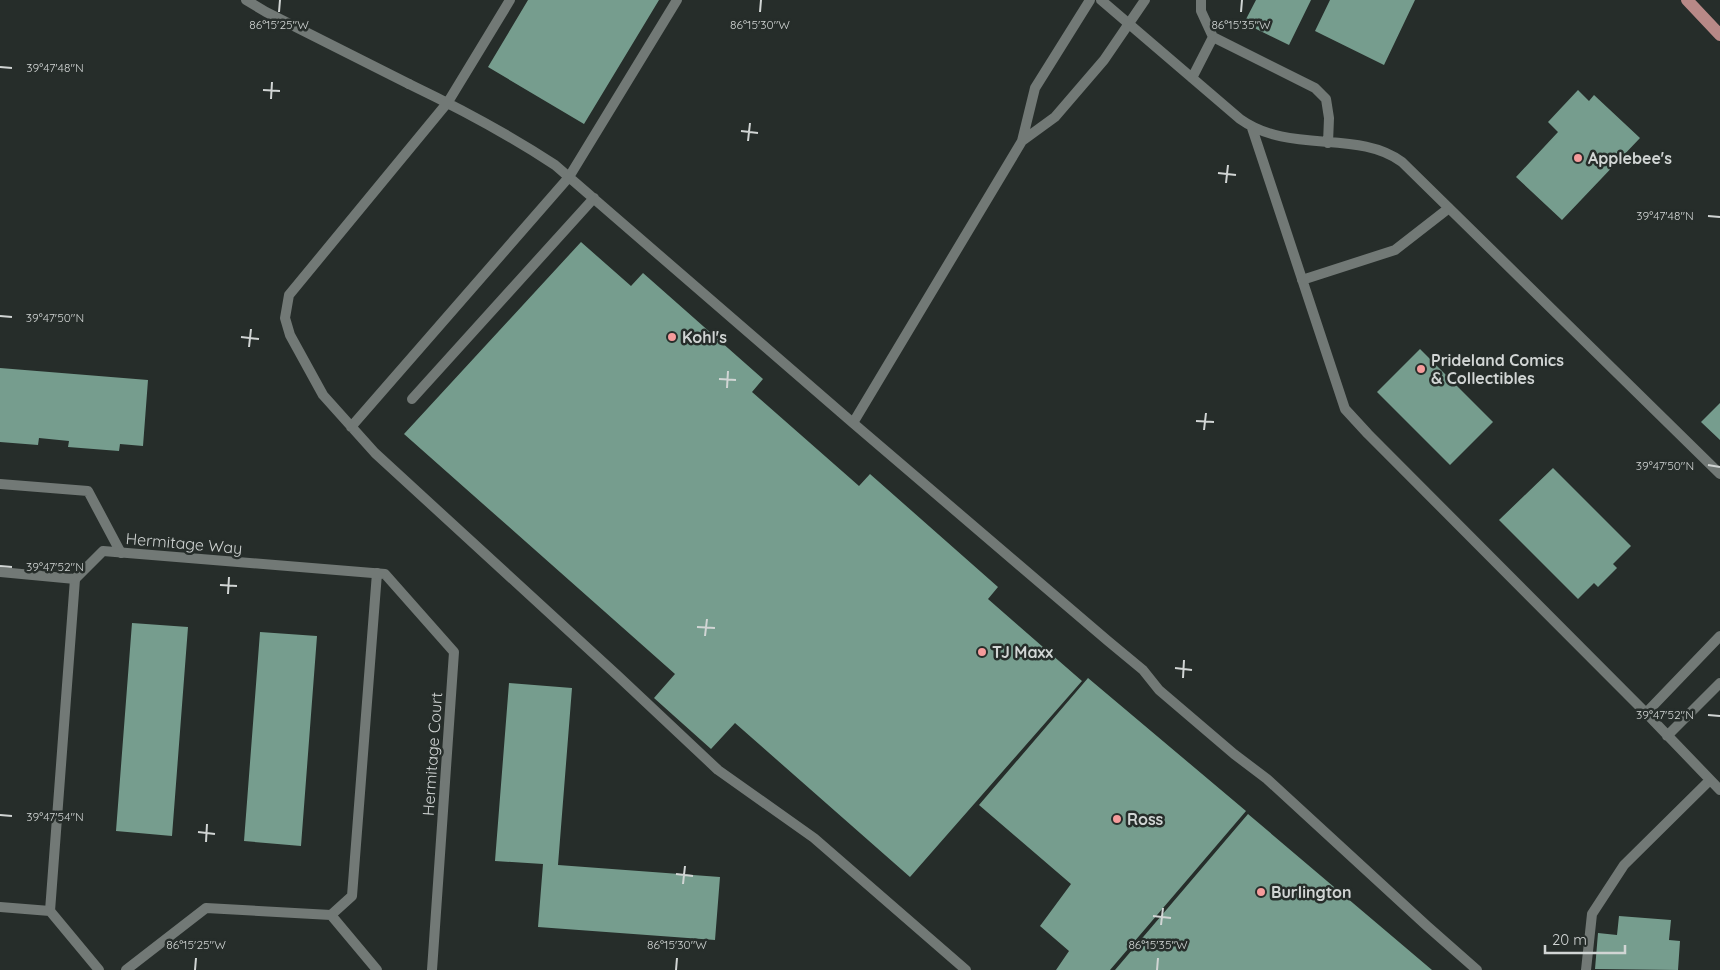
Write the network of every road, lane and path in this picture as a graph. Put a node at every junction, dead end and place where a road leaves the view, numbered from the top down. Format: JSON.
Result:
{"nodes":[{"id":1,"x":246,"y":0,"type":"edge"},
{"id":2,"x":510,"y":0,"type":"edge"},
{"id":3,"x":677,"y":0,"type":"edge"},
{"id":4,"x":1090,"y":0,"type":"edge"},
{"id":5,"x":1100,"y":0,"type":"edge"},
{"id":6,"x":1145,"y":0,"type":"edge"},
{"id":7,"x":1201,"y":0,"type":"edge"},
{"id":8,"x":1687,"y":0,"type":"edge"},
{"id":9,"x":1129,"y":24,"type":"junction"},
{"id":10,"x":1720,"y":35,"type":"edge"},
{"id":11,"x":1213,"y":37,"type":"junction"},
{"id":12,"x":1192,"y":78,"type":"junction"},
{"id":13,"x":448,"y":102,"type":"junction"},
{"id":14,"x":1252,"y":128,"type":"junction"},
{"id":15,"x":1022,"y":141,"type":"junction"},
{"id":16,"x":1328,"y":143,"type":"junction"},
{"id":17,"x":569,"y":177,"type":"junction"},
{"id":18,"x":594,"y":198,"type":"junction"},
{"id":19,"x":1449,"y":208,"type":"junction"},
{"id":20,"x":1302,"y":280,"type":"junction"},
{"id":21,"x":412,"y":399,"type":"dead end"},
{"id":22,"x":852,"y":423,"type":"junction"},
{"id":23,"x":351,"y":427,"type":"junction"},
{"id":24,"x":1720,"y":474,"type":"edge"},
{"id":25,"x":0,"y":484,"type":"edge"},
{"id":26,"x":121,"y":553,"type":"junction"},
{"id":27,"x":0,"y":572,"type":"edge"},
{"id":28,"x":376,"y":574,"type":"junction"},
{"id":29,"x":75,"y":579,"type":"junction"},
{"id":30,"x":1720,"y":636,"type":"edge"},
{"id":31,"x":1720,"y":683,"type":"edge"},
{"id":32,"x":1646,"y":713,"type":"junction"},
{"id":33,"x":1667,"y":736,"type":"junction"},
{"id":34,"x":1710,"y":780,"type":"junction"},
{"id":35,"x":1720,"y":790,"type":"edge"},
{"id":36,"x":0,"y":907,"type":"edge"},
{"id":37,"x":50,"y":911,"type":"junction"},
{"id":38,"x":331,"y":915,"type":"junction"},
{"id":39,"x":99,"y":970,"type":"edge"},
{"id":40,"x":126,"y":970,"type":"edge"},
{"id":41,"x":377,"y":970,"type":"edge"},
{"id":42,"x":432,"y":970,"type":"edge"},
{"id":43,"x":966,"y":970,"type":"edge"},
{"id":44,"x":1477,"y":970,"type":"edge"},
{"id":45,"x":1586,"y":970,"type":"edge"}],
"edges":[{"from":1,"to":13,"type":"street"},
{"from":2,"to":13,"type":"street"},
{"from":3,"to":17,"type":"street"},
{"from":4,"to":15,"type":"street"},
{"from":5,"to":9,"type":"street"},
{"from":6,"to":9,"type":"street"},
{"from":7,"to":11,"type":"street"},
{"from":8,"to":10,"type":"main road"},
{"from":9,"to":12,"type":"street"},
{"from":9,"to":15,"type":"street"},
{"from":11,"to":12,"type":"street"},
{"from":11,"to":16,"type":"street"},
{"from":12,"to":14,"type":"street"},
{"from":13,"to":17,"type":"street"},
{"from":13,"to":23,"type":"street"},
{"from":14,"to":16,"type":"street"},
{"from":14,"to":20,"type":"street"},
{"from":15,"to":22,"type":"street"},
{"from":16,"to":19,"type":"street"},
{"from":17,"to":18,"type":"street"},
{"from":17,"to":23,"type":"street"},
{"from":18,"to":21,"type":"street"},
{"from":18,"to":22,"type":"street"},
{"from":19,"to":20,"type":"street"},
{"from":19,"to":24,"type":"street"},
{"from":20,"to":32,"type":"street"},
{"from":22,"to":44,"type":"street"},
{"from":23,"to":43,"type":"street"},
{"from":25,"to":26,"type":"street"},
{"from":26,"to":28,"type":"street","name":"Hermitage Way"},
{"from":26,"to":29,"type":"street","name":"Hermitage Way"},
{"from":27,"to":29,"type":"street"},
{"from":28,"to":38,"type":"street"},
{"from":28,"to":42,"type":"street","name":"Hermitage Court"},
{"from":29,"to":37,"type":"street"},
{"from":30,"to":32,"type":"street"},
{"from":31,"to":33,"type":"street"},
{"from":32,"to":33,"type":"street"},
{"from":33,"to":34,"type":"street"},
{"from":34,"to":35,"type":"street"},
{"from":34,"to":45,"type":"street"},
{"from":36,"to":37,"type":"street"},
{"from":37,"to":39,"type":"street"},
{"from":38,"to":40,"type":"street"},
{"from":38,"to":41,"type":"street"}]}
